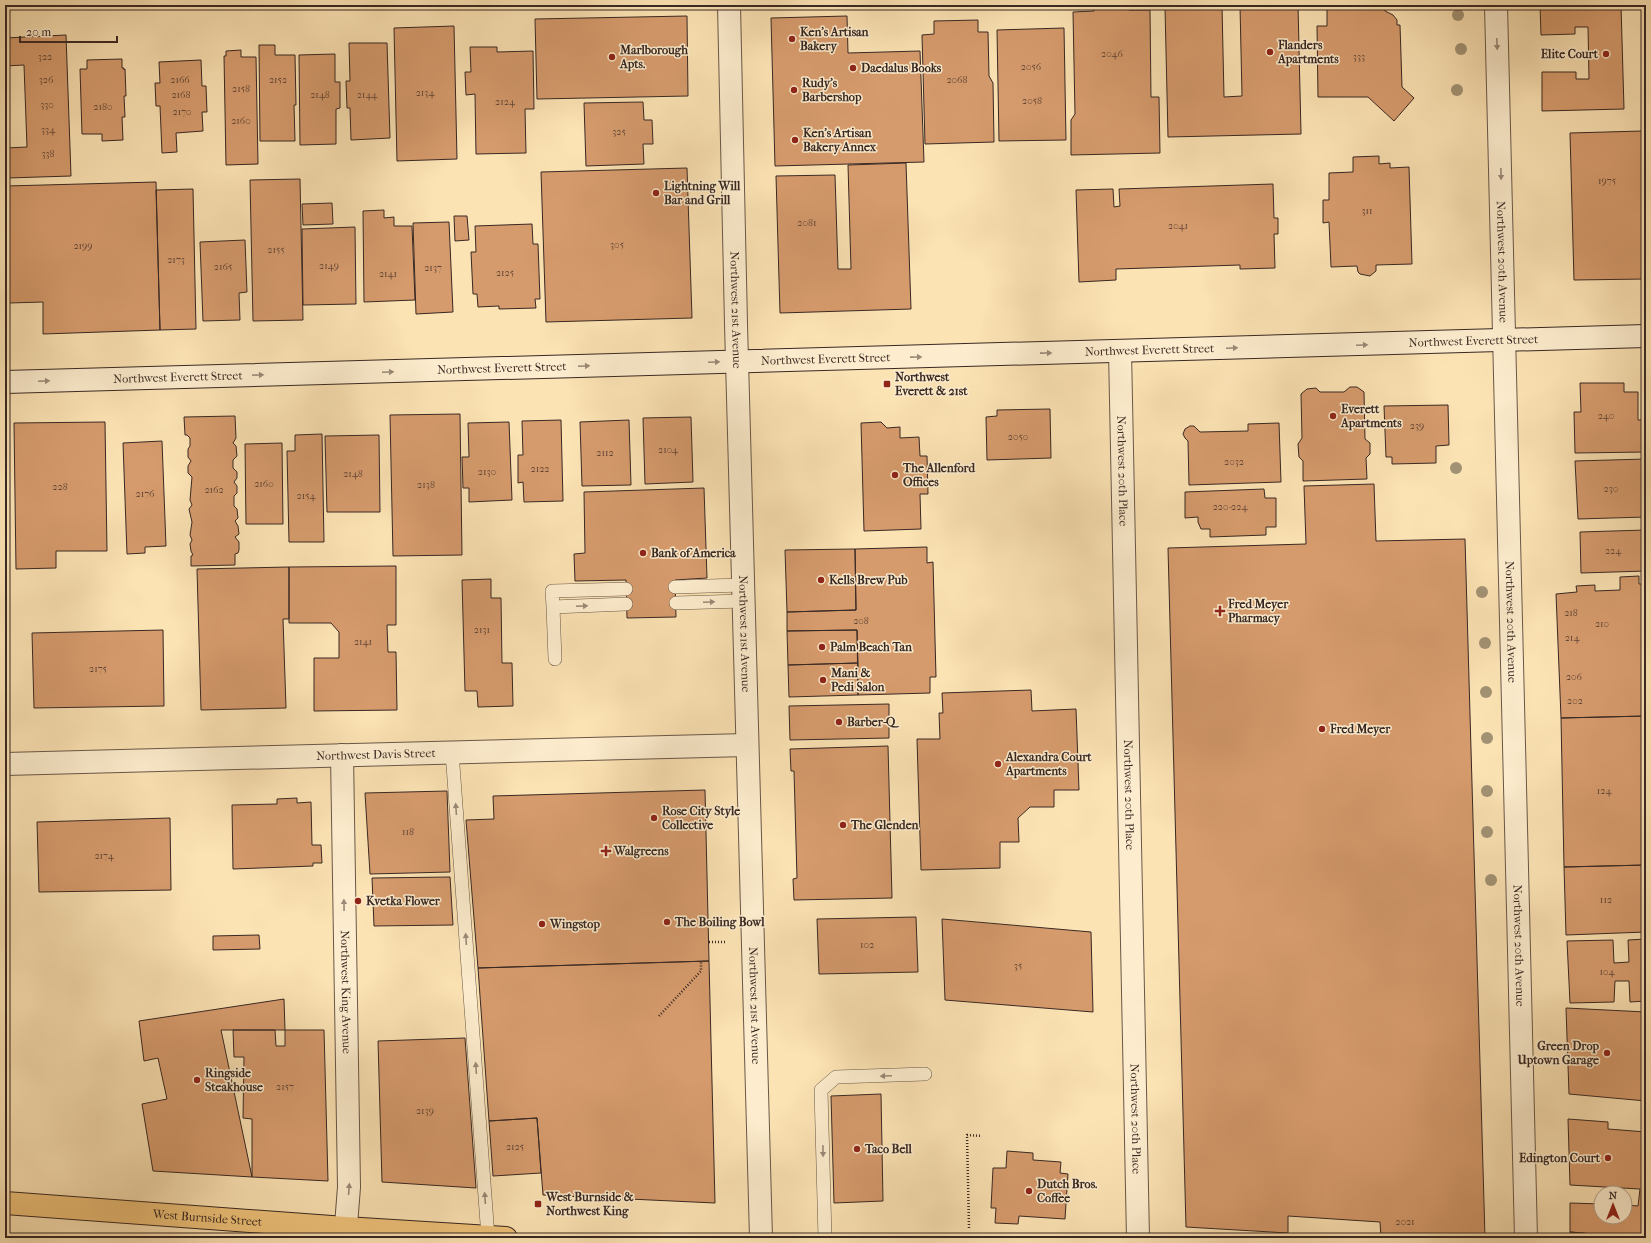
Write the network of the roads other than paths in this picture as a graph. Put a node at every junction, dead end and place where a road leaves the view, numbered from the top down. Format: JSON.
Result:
{"nodes":[{"id":1,"x":729,"y":5,"type":"edge"},
{"id":2,"x":1496,"y":5,"type":"edge"},
{"id":3,"x":1646,"y":336,"type":"edge"},
{"id":4,"x":1505,"y":341,"type":"junction"},
{"id":5,"x":1120,"y":352,"type":"junction"},
{"id":6,"x":737,"y":362,"type":"junction"},
{"id":7,"x":5,"y":382,"type":"edge"},
{"id":8,"x":675,"y":587,"type":"dead end"},
{"id":9,"x":626,"y":589,"type":"dead end"},
{"id":10,"x":743,"y":593,"type":"junction"},
{"id":11,"x":676,"y":603,"type":"dead end"},
{"id":12,"x":626,"y":604,"type":"dead end"},
{"id":13,"x":553,"y":607,"type":"junction"},
{"id":14,"x":555,"y":659,"type":"dead end"},
{"id":15,"x":746,"y":744,"type":"junction"},
{"id":16,"x":452,"y":752,"type":"junction"},
{"id":17,"x":342,"y":755,"type":"junction"},
{"id":18,"x":5,"y":764,"type":"edge"},
{"id":19,"x":925,"y":1074,"type":"dead end"},
{"id":20,"x":5,"y":1203,"type":"edge"},
{"id":21,"x":345,"y":1233,"type":"edge"},
{"id":22,"x":497,"y":1237,"type":"edge"},
{"id":23,"x":761,"y":1238,"type":"edge"},
{"id":24,"x":825,"y":1238,"type":"edge"},
{"id":25,"x":1138,"y":1238,"type":"edge"},
{"id":26,"x":1526,"y":1238,"type":"edge"}],
"edges":[{"from":1,"to":6,"type":"street","name":"Northwest 21st Avenue"},
{"from":2,"to":4,"type":"street","name":"Northwest 20th Avenue","one_way":true},
{"from":3,"to":4,"type":"street","name":"Northwest Everett Street"},
{"from":5,"to":4,"type":"street","name":"Northwest Everett Street","one_way":true},
{"from":4,"to":26,"type":"street","name":"Northwest 20th Avenue"},
{"from":6,"to":5,"type":"street","name":"Northwest Everett Street","one_way":true},
{"from":5,"to":25,"type":"street","name":"Northwest 20th Place"},
{"from":7,"to":6,"type":"street","name":"Northwest Everett Street","one_way":true},
{"from":6,"to":10,"type":"street","name":"Northwest 21st Avenue"},
{"from":8,"to":10,"type":"lane"},
{"from":9,"to":13,"type":"lane"},
{"from":11,"to":10,"type":"lane","one_way":true},
{"from":10,"to":15,"type":"street","name":"Northwest 21st Avenue"},
{"from":13,"to":12,"type":"lane","one_way":true},
{"from":13,"to":14,"type":"lane"},
{"from":15,"to":16,"type":"street","name":"Northwest Davis Street"},
{"from":15,"to":23,"type":"street","name":"Northwest 21st Avenue"},
{"from":16,"to":17,"type":"street","name":"Northwest Davis Street"},
{"from":22,"to":16,"type":"lane","one_way":true},
{"from":17,"to":18,"type":"street","name":"Northwest Davis Street"},
{"from":21,"to":17,"type":"street","name":"Northwest King Avenue","one_way":true},
{"from":19,"to":24,"type":"lane","one_way":true},
{"from":20,"to":21,"type":"main road","name":"West Burnside Street"},
{"from":21,"to":22,"type":"main road","name":"West Burnside Street"}]}
